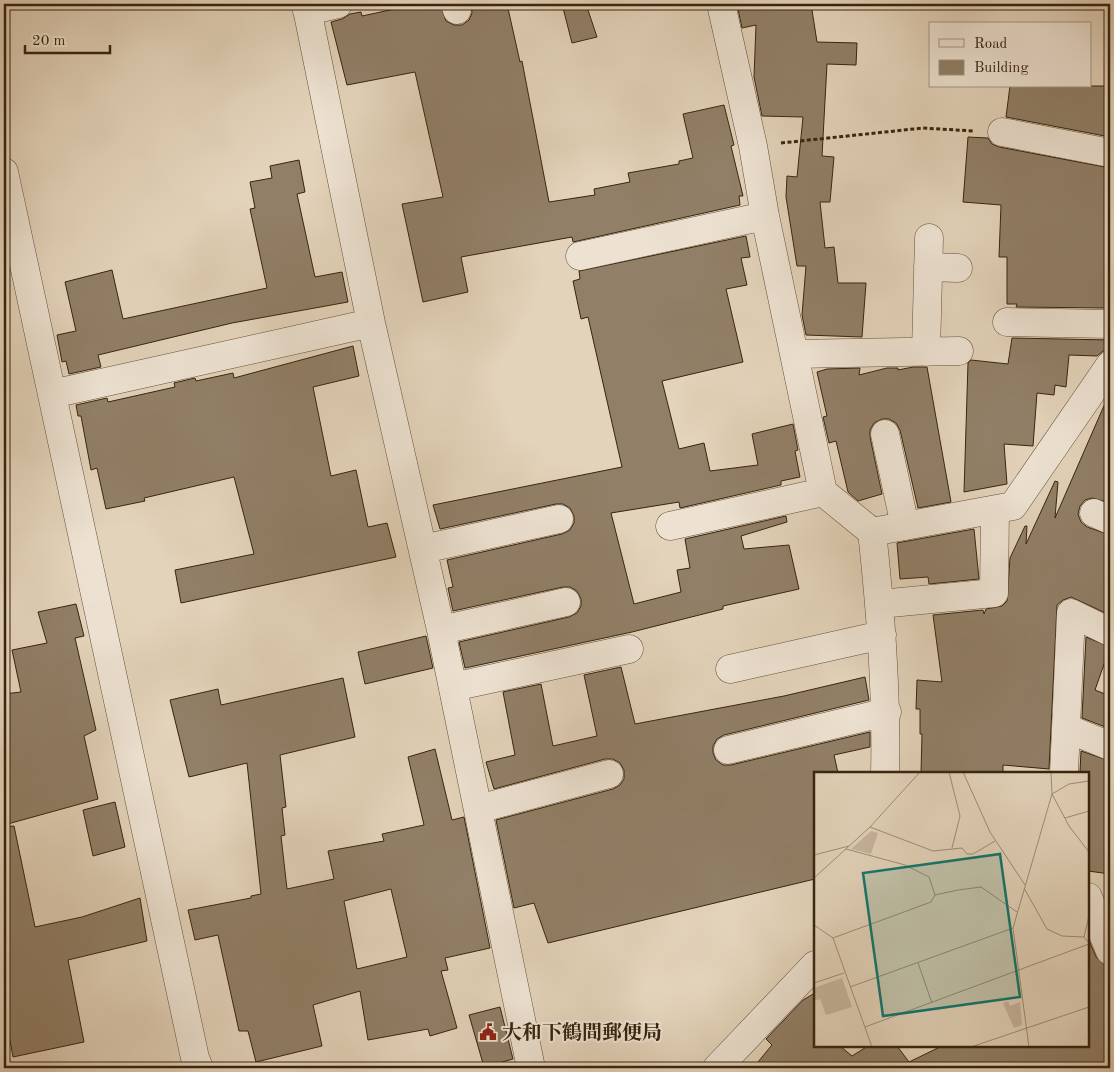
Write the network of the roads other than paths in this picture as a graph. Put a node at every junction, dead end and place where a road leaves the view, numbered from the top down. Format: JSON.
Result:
{"nodes":[{"id":1,"x":338,"y":4,"type":"edge"},
{"id":2,"x":721,"y":4,"type":"edge"},
{"id":3,"x":306,"y":7,"type":"edge"},
{"id":4,"x":1002,"y":132,"type":"road end"},
{"id":5,"x":1110,"y":153,"type":"edge"},
{"id":6,"x":4,"y":172,"type":"edge"},
{"id":7,"x":765,"y":216,"type":"junction"},
{"id":8,"x":929,"y":238,"type":"dead end"},
{"id":9,"x":580,"y":256,"type":"dead end"},
{"id":10,"x":928,"y":267,"type":"junction"},
{"id":11,"x":958,"y":268,"type":"dead end"},
{"id":12,"x":1007,"y":322,"type":"dead end"},
{"id":13,"x":371,"y":323,"type":"junction"},
{"id":14,"x":1110,"y":324,"type":"edge"},
{"id":15,"x":959,"y":351,"type":"dead end"},
{"id":16,"x":926,"y":352,"type":"junction"},
{"id":17,"x":794,"y":354,"type":"junction"},
{"id":18,"x":1110,"y":365,"type":"edge"},
{"id":19,"x":52,"y":394,"type":"junction"},
{"id":20,"x":885,"y":434,"type":"dead end"},
{"id":21,"x":823,"y":492,"type":"junction"},
{"id":22,"x":995,"y":510,"type":"junction"},
{"id":23,"x":559,"y":519,"type":"dead end"},
{"id":24,"x":670,"y":526,"type":"dead end"},
{"id":25,"x":905,"y":526,"type":"junction"},
{"id":26,"x":872,"y":532,"type":"junction"},
{"id":27,"x":422,"y":549,"type":"junction"},
{"id":28,"x":566,"y":602,"type":"dead end"},
{"id":29,"x":880,"y":604,"type":"junction"},
{"id":30,"x":441,"y":630,"type":"junction"},
{"id":31,"x":1110,"y":632,"type":"edge"},
{"id":32,"x":882,"y":635,"type":"junction"},
{"id":33,"x":629,"y":649,"type":"dead end"},
{"id":34,"x":730,"y":669,"type":"dead end"},
{"id":35,"x":453,"y":687,"type":"junction"},
{"id":36,"x":887,"y":712,"type":"junction"},
{"id":37,"x":1066,"y":728,"type":"junction"},
{"id":38,"x":1110,"y":746,"type":"edge"},
{"id":39,"x":728,"y":750,"type":"dead end"},
{"id":40,"x":885,"y":772,"type":"edge"},
{"id":41,"x":1064,"y":772,"type":"edge"},
{"id":42,"x":610,"y":774,"type":"dead end"},
{"id":43,"x":478,"y":809,"type":"junction"},
{"id":44,"x":1089,"y":899,"type":"edge"},
{"id":45,"x":1110,"y":951,"type":"edge"},
{"id":46,"x":814,"y":966,"type":"edge"},
{"id":47,"x":199,"y":1068,"type":"edge"},
{"id":48,"x":531,"y":1068,"type":"edge"},
{"id":49,"x":717,"y":1068,"type":"edge"}],
"edges":[{"from":1,"to":3,"type":"street"},
{"from":2,"to":7,"type":"street"},
{"from":3,"to":13,"type":"street"},
{"from":4,"to":5,"type":"street"},
{"from":6,"to":19,"type":"street"},
{"from":7,"to":9,"type":"street"},
{"from":7,"to":17,"type":"street"},
{"from":8,"to":10,"type":"street"},
{"from":10,"to":11,"type":"street"},
{"from":10,"to":16,"type":"street"},
{"from":12,"to":14,"type":"street"},
{"from":13,"to":19,"type":"street"},
{"from":13,"to":27,"type":"street"},
{"from":15,"to":16,"type":"street"},
{"from":16,"to":17,"type":"street"},
{"from":17,"to":21,"type":"street"},
{"from":18,"to":22,"type":"street"},
{"from":19,"to":47,"type":"street"},
{"from":20,"to":25,"type":"street"},
{"from":21,"to":24,"type":"street"},
{"from":21,"to":26,"type":"street"},
{"from":22,"to":25,"type":"street"},
{"from":22,"to":29,"type":"street"},
{"from":23,"to":27,"type":"street"},
{"from":25,"to":26,"type":"street"},
{"from":26,"to":29,"type":"street"},
{"from":27,"to":30,"type":"street"},
{"from":28,"to":30,"type":"street"},
{"from":29,"to":32,"type":"street"},
{"from":30,"to":35,"type":"street"},
{"from":31,"to":37,"type":"street"},
{"from":32,"to":34,"type":"street"},
{"from":32,"to":36,"type":"street"},
{"from":33,"to":35,"type":"street"},
{"from":35,"to":43,"type":"street"},
{"from":36,"to":39,"type":"street"},
{"from":36,"to":40,"type":"street"},
{"from":37,"to":38,"type":"street"},
{"from":37,"to":41,"type":"street"},
{"from":42,"to":43,"type":"street"},
{"from":43,"to":48,"type":"street"},
{"from":44,"to":45,"type":"street"},
{"from":46,"to":49,"type":"street"}]}
